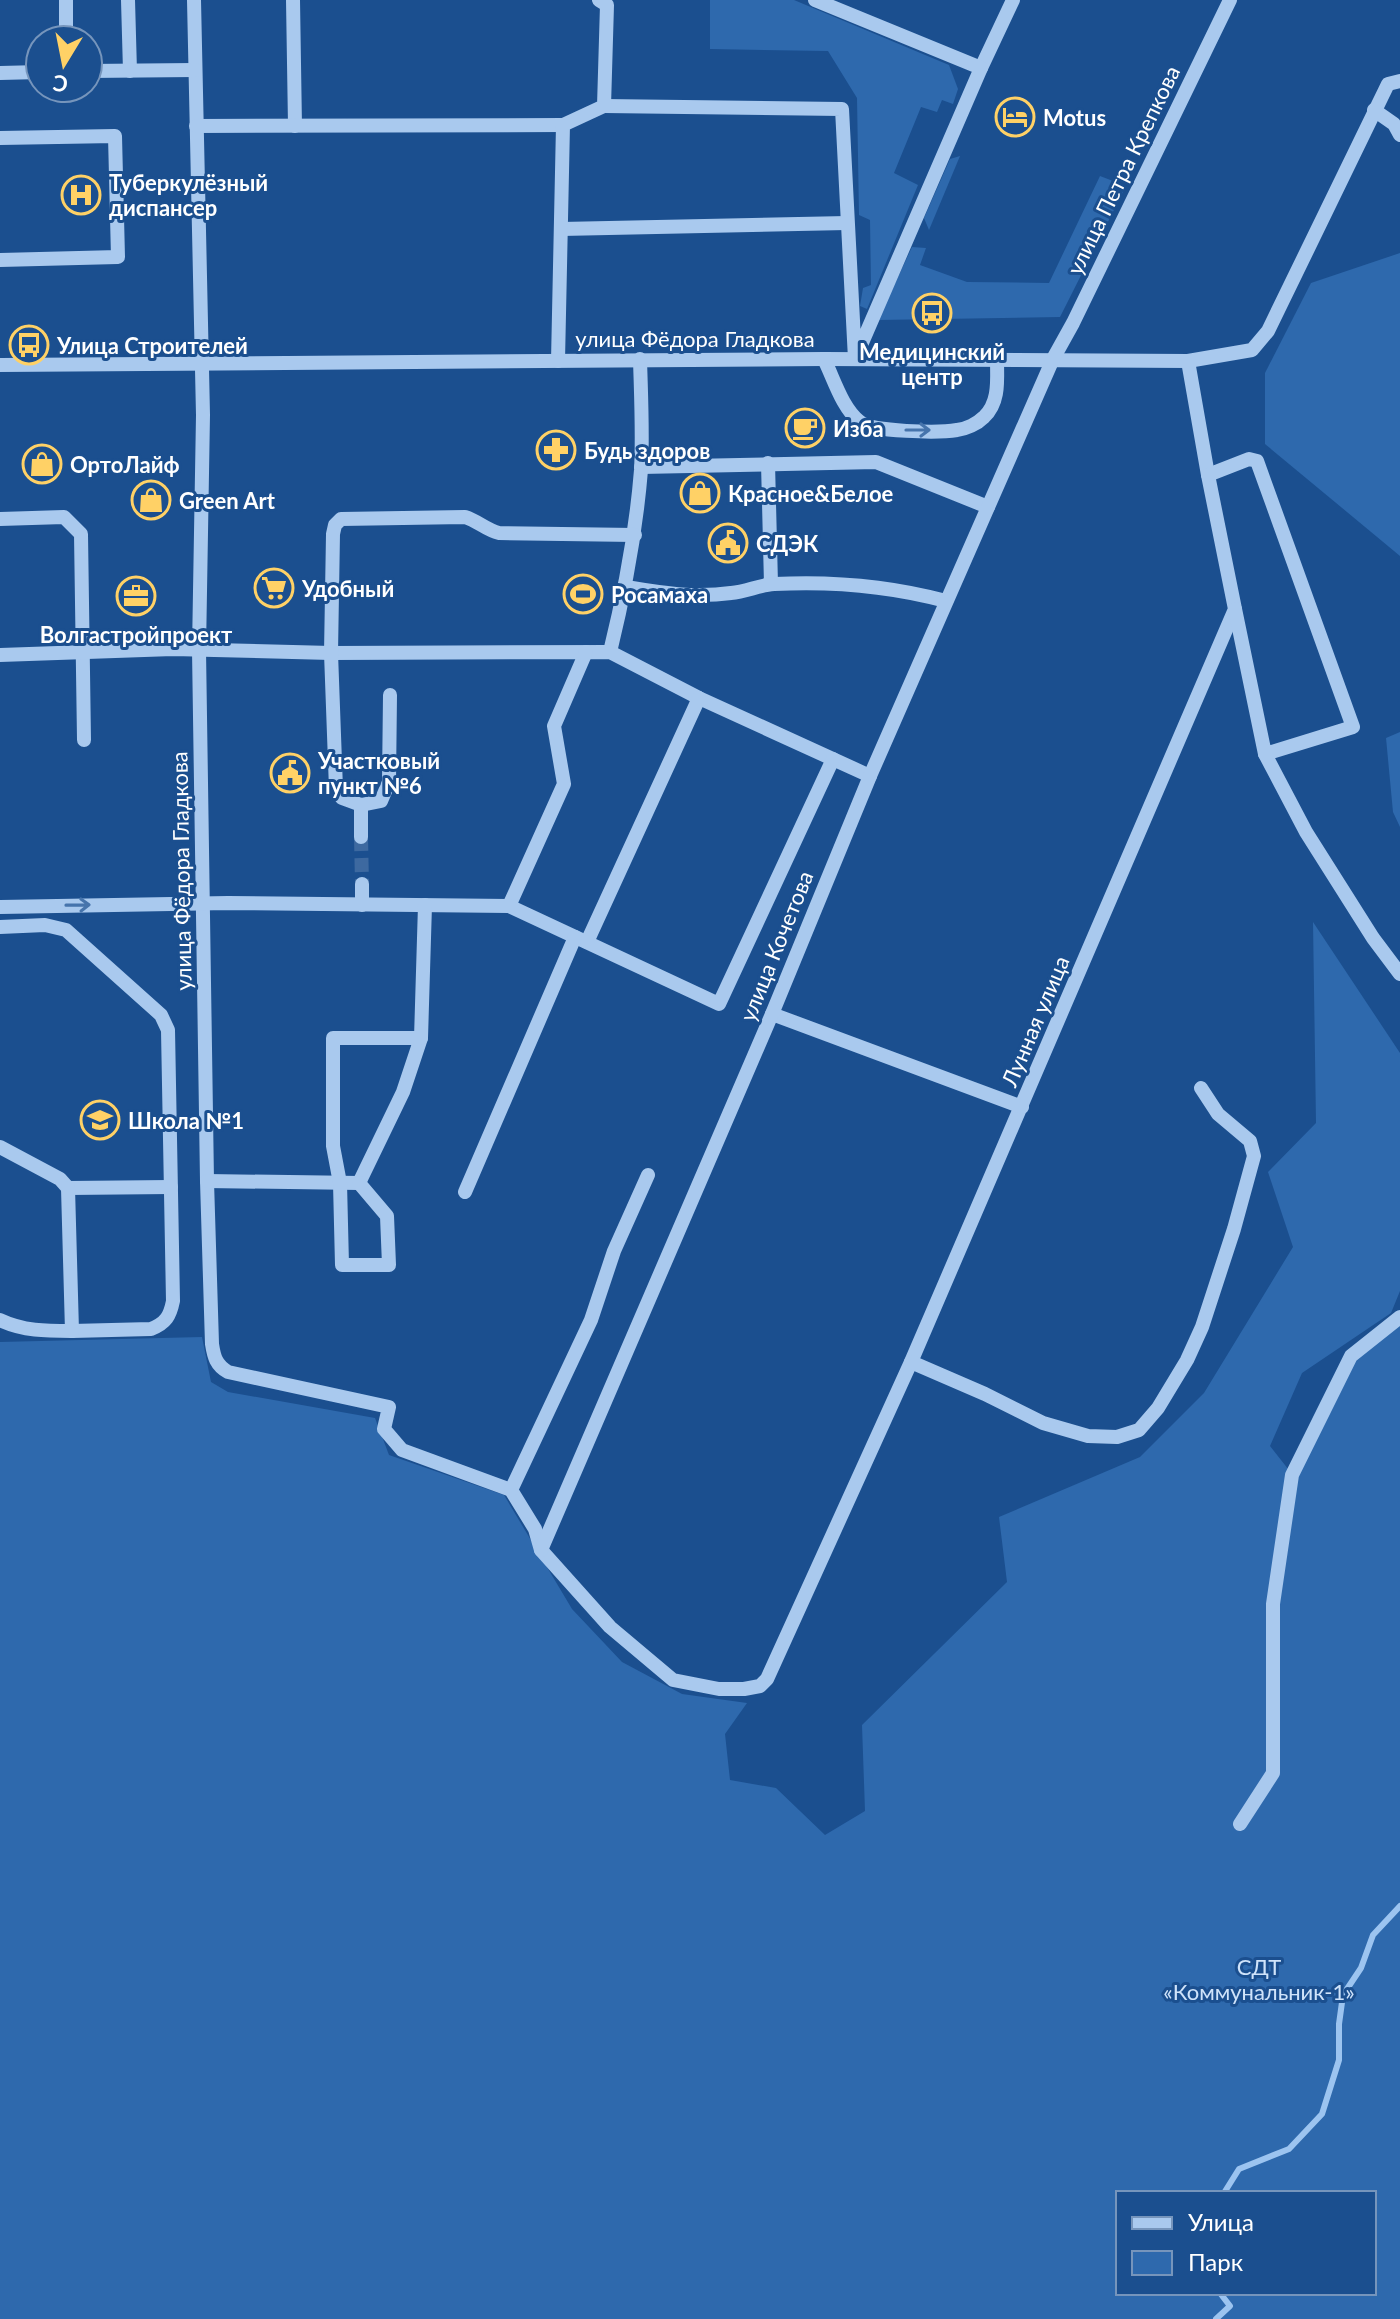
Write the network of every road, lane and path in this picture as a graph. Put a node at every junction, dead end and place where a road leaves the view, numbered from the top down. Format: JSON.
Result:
{"nodes":[{"id":1,"x":66,"y":0,"type":"edge"},
{"id":2,"x":128,"y":0,"type":"edge"},
{"id":3,"x":194,"y":0,"type":"edge"},
{"id":4,"x":293,"y":0,"type":"edge"},
{"id":5,"x":599,"y":0,"type":"edge"},
{"id":6,"x":1013,"y":0,"type":"edge"},
{"id":7,"x":1230,"y":0,"type":"edge"},
{"id":8,"x":823,"y":2,"type":"edge"},
{"id":9,"x":66,"y":24,"type":"edge"},
{"id":10,"x":981,"y":68,"type":"junction"},
{"id":11,"x":195,"y":70,"type":"junction"},
{"id":12,"x":104,"y":71,"type":"edge"},
{"id":13,"x":130,"y":71,"type":"junction"},
{"id":14,"x":24,"y":72,"type":"edge"},
{"id":15,"x":0,"y":73,"type":"edge"},
{"id":16,"x":1400,"y":81,"type":"edge"},
{"id":17,"x":604,"y":106,"type":"junction"},
{"id":18,"x":1374,"y":110,"type":"junction"},
{"id":19,"x":563,"y":125,"type":"junction"},
{"id":20,"x":196,"y":126,"type":"junction"},
{"id":21,"x":295,"y":126,"type":"junction"},
{"id":22,"x":1400,"y":135,"type":"edge"},
{"id":23,"x":0,"y":138,"type":"edge"},
{"id":24,"x":847,"y":223,"type":"junction"},
{"id":25,"x":561,"y":229,"type":"junction"},
{"id":26,"x":0,"y":260,"type":"edge"},
{"id":27,"x":640,"y":359,"type":"junction"},
{"id":28,"x":824,"y":359,"type":"junction"},
{"id":29,"x":855,"y":359,"type":"junction"},
{"id":30,"x":1053,"y":359,"type":"junction"},
{"id":31,"x":997,"y":360,"type":"junction"},
{"id":32,"x":558,"y":361,"type":"junction"},
{"id":33,"x":1188,"y":361,"type":"junction"},
{"id":34,"x":201,"y":363,"type":"junction"},
{"id":35,"x":0,"y":365,"type":"edge"},
{"id":36,"x":768,"y":463,"type":"junction"},
{"id":37,"x":641,"y":467,"type":"junction"},
{"id":38,"x":1208,"y":475,"type":"junction"},
{"id":39,"x":988,"y":507,"type":"junction"},
{"id":40,"x":0,"y":519,"type":"edge"},
{"id":41,"x":635,"y":535,"type":"junction"},
{"id":42,"x":771,"y":584,"type":"junction"},
{"id":43,"x":626,"y":587,"type":"junction"},
{"id":44,"x":946,"y":601,"type":"junction"},
{"id":45,"x":1235,"y":609,"type":"junction"},
{"id":46,"x":199,"y":650,"type":"junction"},
{"id":47,"x":586,"y":652,"type":"junction"},
{"id":48,"x":610,"y":652,"type":"junction"},
{"id":49,"x":83,"y":653,"type":"junction"},
{"id":50,"x":331,"y":653,"type":"junction"},
{"id":51,"x":0,"y":655,"type":"edge"},
{"id":52,"x":390,"y":695,"type":"dead end"},
{"id":53,"x":699,"y":698,"type":"junction"},
{"id":54,"x":84,"y":740,"type":"dead end"},
{"id":55,"x":1265,"y":754,"type":"junction"},
{"id":56,"x":833,"y":759,"type":"junction"},
{"id":57,"x":870,"y":776,"type":"junction"},
{"id":58,"x":361,"y":805,"type":"junction"},
{"id":59,"x":361,"y":837,"type":"tunnel mouth"},
{"id":60,"x":362,"y":884,"type":"tunnel mouth"},
{"id":61,"x":204,"y":903,"type":"junction"},
{"id":62,"x":362,"y":905,"type":"junction"},
{"id":63,"x":425,"y":905,"type":"junction"},
{"id":64,"x":509,"y":906,"type":"junction"},
{"id":65,"x":0,"y":907,"type":"edge"},
{"id":66,"x":0,"y":927,"type":"edge"},
{"id":67,"x":581,"y":940,"type":"junction"},
{"id":68,"x":1400,"y":974,"type":"edge"},
{"id":69,"x":772,"y":1014,"type":"junction"},
{"id":70,"x":421,"y":1038,"type":"junction"},
{"id":71,"x":1201,"y":1088,"type":"dead end"},
{"id":72,"x":1022,"y":1107,"type":"junction"},
{"id":73,"x":0,"y":1147,"type":"edge"},
{"id":74,"x":648,"y":1175,"type":"dead end"},
{"id":75,"x":207,"y":1181,"type":"junction"},
{"id":76,"x":340,"y":1183,"type":"junction"},
{"id":77,"x":359,"y":1183,"type":"junction"},
{"id":78,"x":171,"y":1187,"type":"junction"},
{"id":79,"x":68,"y":1188,"type":"junction"},
{"id":80,"x":465,"y":1192,"type":"dead end"},
{"id":81,"x":1400,"y":1317,"type":"edge"},
{"id":82,"x":0,"y":1320,"type":"edge"},
{"id":83,"x":72,"y":1331,"type":"junction"},
{"id":84,"x":911,"y":1362,"type":"junction"},
{"id":85,"x":511,"y":1490,"type":"junction"},
{"id":86,"x":541,"y":1550,"type":"junction"},
{"id":87,"x":1240,"y":1824,"type":"dead end"}],
"edges":[{"from":1,"to":9,"type":"street"},
{"from":2,"to":13,"type":"street"},
{"from":3,"to":11,"type":"street","name":"улица Фёдора Гладкова"},
{"from":4,"to":21,"type":"street"},
{"from":5,"to":17,"type":"street"},
{"from":6,"to":10,"type":"street"},
{"from":7,"to":30,"type":"street","name":"улица Петра Крепкова"},
{"from":8,"to":10,"type":"street"},
{"from":10,"to":29,"type":"street"},
{"from":11,"to":13,"type":"street"},
{"from":11,"to":20,"type":"street","name":"улица Фёдора Гладкова"},
{"from":12,"to":13,"type":"street"},
{"from":14,"to":15,"type":"street"},
{"from":16,"to":18,"type":"street","name":"улица Фёдора Гладкова"},
{"from":17,"to":19,"type":"street"},
{"from":17,"to":24,"type":"street"},
{"from":18,"to":22,"type":"street"},
{"from":18,"to":33,"type":"street","name":"улица Фёдора Гладкова"},
{"from":19,"to":21,"type":"street"},
{"from":19,"to":25,"type":"street"},
{"from":20,"to":21,"type":"street"},
{"from":20,"to":34,"type":"street","name":"улица Фёдора Гладкова"},
{"from":23,"to":26,"type":"street"},
{"from":24,"to":25,"type":"street"},
{"from":24,"to":29,"type":"street"},
{"from":25,"to":32,"type":"street"},
{"from":27,"to":28,"type":"street","name":"улица Фёдора Гладкова"},
{"from":27,"to":32,"type":"street","name":"улица Фёдора Гладкова"},
{"from":27,"to":37,"type":"street"},
{"from":28,"to":29,"type":"street","name":"улица Фёдора Гладкова"},
{"from":28,"to":31,"type":"street","one_way":true},
{"from":29,"to":31,"type":"street","name":"улица Фёдора Гладкова"},
{"from":30,"to":31,"type":"street","name":"улица Фёдора Гладкова"},
{"from":30,"to":33,"type":"street","name":"улица Фёдора Гладкова"},
{"from":30,"to":39,"type":"street","name":"улица Кочетова"},
{"from":32,"to":34,"type":"street","name":"улица Фёдора Гладкова"},
{"from":33,"to":38,"type":"street"},
{"from":34,"to":35,"type":"street","name":"улица Фёдора Гладкова"},
{"from":34,"to":46,"type":"street","name":"улица Фёдора Гладкова"},
{"from":36,"to":37,"type":"street"},
{"from":36,"to":39,"type":"street"},
{"from":36,"to":42,"type":"street"},
{"from":37,"to":41,"type":"street"},
{"from":38,"to":45,"type":"street"},
{"from":38,"to":55,"type":"street"},
{"from":39,"to":44,"type":"street","name":"улица Кочетова"},
{"from":40,"to":49,"type":"street"},
{"from":41,"to":43,"type":"street"},
{"from":41,"to":50,"type":"street"},
{"from":42,"to":43,"type":"street"},
{"from":42,"to":44,"type":"street"},
{"from":43,"to":48,"type":"street"},
{"from":44,"to":57,"type":"street","name":"улица Кочетова"},
{"from":45,"to":55,"type":"street"},
{"from":45,"to":72,"type":"street","name":"Лунная улица"},
{"from":46,"to":49,"type":"street"},
{"from":46,"to":50,"type":"street"},
{"from":46,"to":61,"type":"street","name":"улица Фёдора Гладкова"},
{"from":47,"to":48,"type":"street"},
{"from":47,"to":50,"type":"street"},
{"from":47,"to":64,"type":"street"},
{"from":48,"to":53,"type":"street"},
{"from":49,"to":51,"type":"street"},
{"from":49,"to":54,"type":"street"},
{"from":50,"to":58,"type":"street"},
{"from":52,"to":58,"type":"street"},
{"from":53,"to":56,"type":"street"},
{"from":53,"to":67,"type":"street"},
{"from":55,"to":68,"type":"street"},
{"from":56,"to":57,"type":"street"},
{"from":56,"to":67,"type":"street"},
{"from":57,"to":69,"type":"street","name":"улица Кочетова"},
{"from":58,"to":59,"type":"street"},
{"from":60,"to":62,"type":"street"},
{"from":61,"to":62,"type":"street"},
{"from":65,"to":61,"type":"street","one_way":true},
{"from":61,"to":75,"type":"street","name":"улица Фёдора Гладкова"},
{"from":62,"to":63,"type":"street"},
{"from":63,"to":64,"type":"street"},
{"from":63,"to":70,"type":"street"},
{"from":64,"to":67,"type":"street"},
{"from":66,"to":78,"type":"street"},
{"from":67,"to":80,"type":"street"},
{"from":69,"to":72,"type":"street"},
{"from":69,"to":86,"type":"street","name":"улица Кочетова"},
{"from":70,"to":76,"type":"street"},
{"from":70,"to":77,"type":"street"},
{"from":71,"to":84,"type":"street"},
{"from":72,"to":84,"type":"street","name":"Лунная улица"},
{"from":73,"to":79,"type":"street"},
{"from":74,"to":85,"type":"street"},
{"from":75,"to":76,"type":"street"},
{"from":75,"to":85,"type":"street","name":"улица Фёдора Гладкова"},
{"from":76,"to":77,"type":"street"},
{"from":76,"to":77,"type":"street"},
{"from":78,"to":79,"type":"street"},
{"from":78,"to":83,"type":"street"},
{"from":79,"to":83,"type":"street"},
{"from":81,"to":87,"type":"street"},
{"from":82,"to":83,"type":"street"},
{"from":84,"to":86,"type":"street","name":"Лунная улица"},
{"from":85,"to":86,"type":"street"}]}
